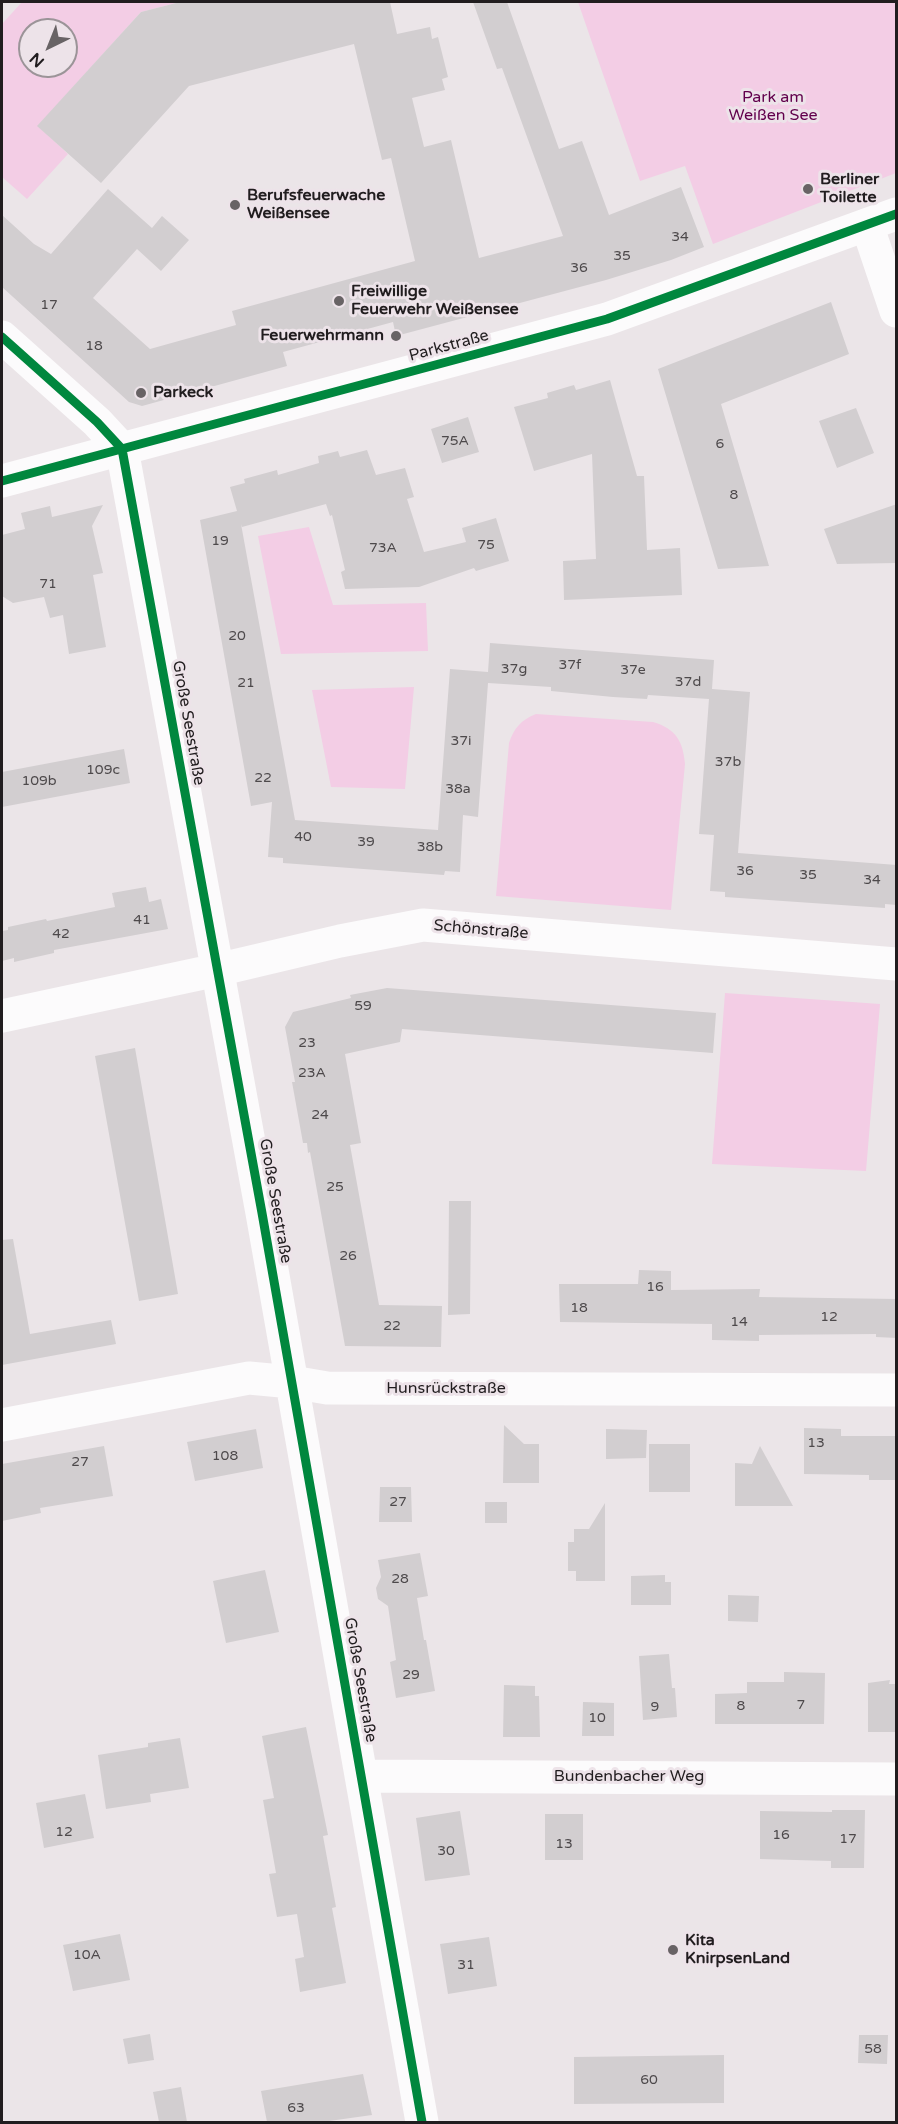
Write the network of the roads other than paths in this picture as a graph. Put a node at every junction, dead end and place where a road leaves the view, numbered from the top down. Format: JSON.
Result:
{"nodes":[{"id":1,"x":882,"y":220,"type":"edge"},
{"id":2,"x":897,"y":311,"type":"edge"},
{"id":3,"x":2,"y":336,"type":"edge"},
{"id":4,"x":122,"y":449,"type":"junction"},
{"id":5,"x":2,"y":481,"type":"edge"},
{"id":6,"x":897,"y":964,"type":"edge"},
{"id":7,"x":217,"y":970,"type":"junction"},
{"id":8,"x":2,"y":1016,"type":"edge"},
{"id":9,"x":292,"y":1382,"type":"junction"},
{"id":10,"x":897,"y":1390,"type":"edge"},
{"id":11,"x":2,"y":1425,"type":"edge"},
{"id":12,"x":361,"y":1776,"type":"junction"},
{"id":13,"x":897,"y":1779,"type":"edge"},
{"id":14,"x":422,"y":2122,"type":"edge"}],
"edges":[{"from":1,"to":2,"type":"street"},
{"from":1,"to":4,"type":"street","name":"Parkstraße"},
{"from":3,"to":4,"type":"street"},
{"from":4,"to":5,"type":"street","name":"Parkstraße"},
{"from":4,"to":7,"type":"street","name":"Große Seestraße"},
{"from":6,"to":7,"type":"street","name":"Schönstraße"},
{"from":7,"to":8,"type":"street","name":"Schönstraße"},
{"from":7,"to":9,"type":"street","name":"Große Seestraße"},
{"from":9,"to":10,"type":"street","name":"Hunsrückstraße"},
{"from":9,"to":11,"type":"street","name":"Hunsrückstraße"},
{"from":9,"to":12,"type":"street","name":"Große Seestraße"},
{"from":12,"to":13,"type":"street","name":"Bundenbacher Weg"},
{"from":12,"to":14,"type":"street","name":"Große Seestraße"}]}
